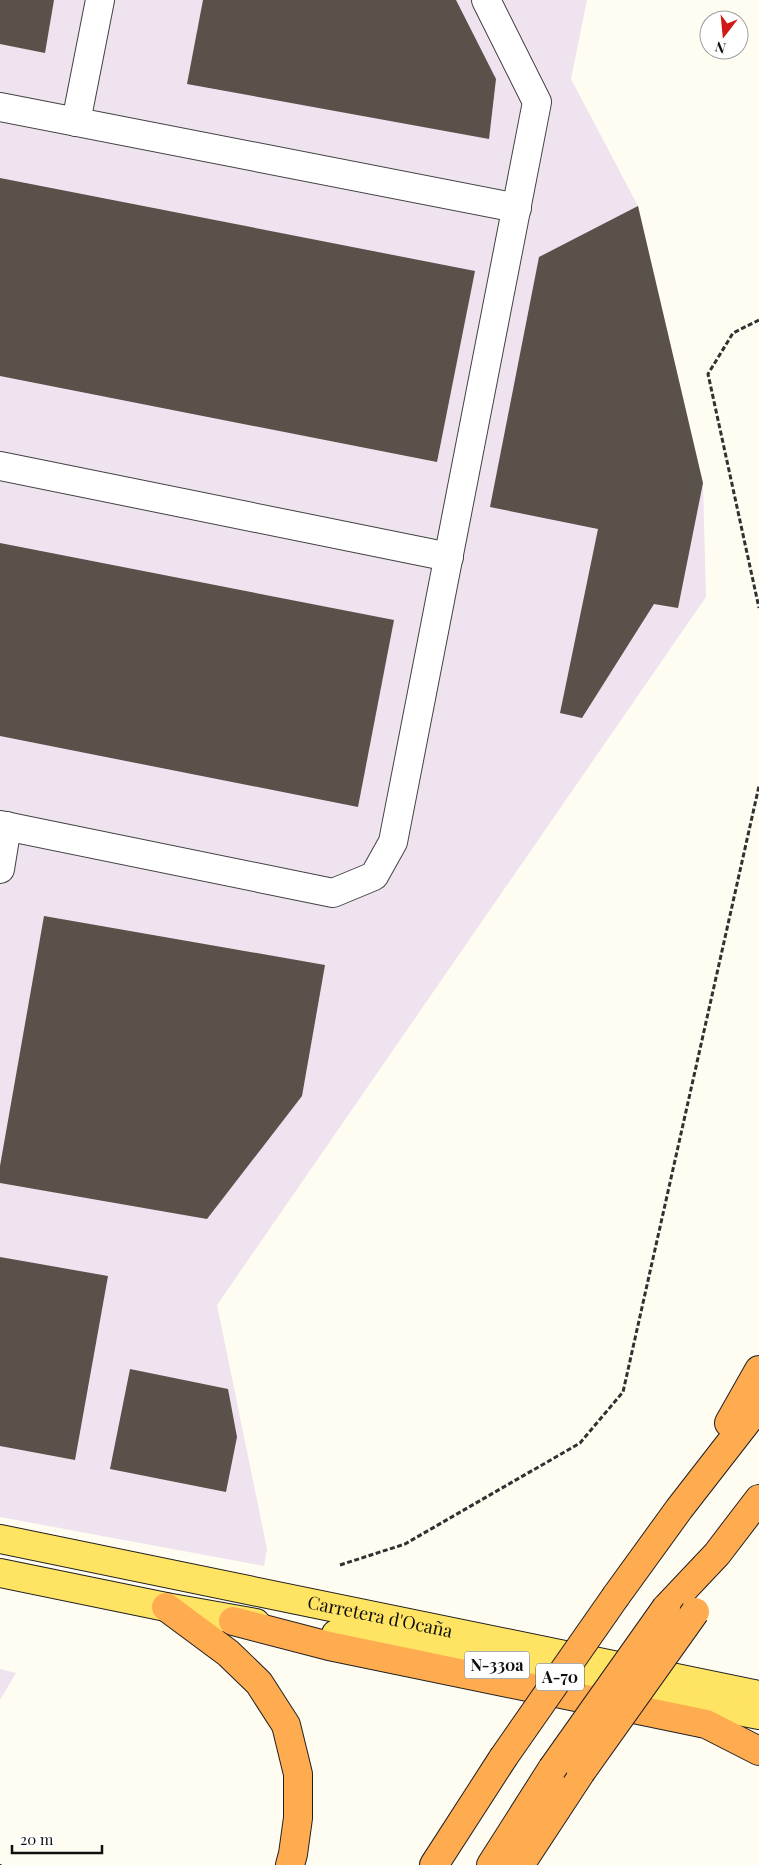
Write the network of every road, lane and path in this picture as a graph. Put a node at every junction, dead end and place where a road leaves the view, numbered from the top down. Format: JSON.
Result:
{"nodes":[{"id":1,"x":100,"y":0,"type":"edge"},
{"id":2,"x":486,"y":0,"type":"edge"},
{"id":3,"x":0,"y":107,"type":"edge"},
{"id":4,"x":76,"y":122,"type":"junction"},
{"id":5,"x":517,"y":208,"type":"junction"},
{"id":6,"x":759,"y":320,"type":"edge"},
{"id":7,"x":0,"y":466,"type":"edge"},
{"id":8,"x":449,"y":557,"type":"junction"},
{"id":9,"x":759,"y":608,"type":"edge"},
{"id":10,"x":759,"y":786,"type":"edge"},
{"id":11,"x":4,"y":825,"type":"edge"},
{"id":12,"x":0,"y":869,"type":"edge"},
{"id":13,"x":759,"y":1370,"type":"edge"},
{"id":14,"x":759,"y":1406,"type":"edge"},
{"id":15,"x":759,"y":1499,"type":"edge"},
{"id":16,"x":679,"y":1509,"type":"junction"},
{"id":17,"x":0,"y":1539,"type":"edge"},
{"id":18,"x":716,"y":1554,"type":"junction"},
{"id":19,"x":340,"y":1565,"type":"dead end"},
{"id":20,"x":0,"y":1573,"type":"edge"},
{"id":21,"x":166,"y":1607,"type":"junction"},
{"id":22,"x":233,"y":1621,"type":"junction"},
{"id":23,"x":759,"y":1695,"type":"edge"},
{"id":24,"x":759,"y":1715,"type":"edge"},
{"id":25,"x":759,"y":1752,"type":"edge"},
{"id":26,"x":290,"y":1865,"type":"edge"},
{"id":27,"x":434,"y":1865,"type":"edge"},
{"id":28,"x":491,"y":1865,"type":"edge"},
{"id":29,"x":520,"y":1865,"type":"edge"}],
"edges":[{"from":1,"to":4,"type":"lane"},
{"from":2,"to":5,"type":"lane"},
{"from":3,"to":4,"type":"lane"},
{"from":4,"to":5,"type":"lane"},
{"from":5,"to":8,"type":"lane"},
{"from":6,"to":9,"type":"path"},
{"from":7,"to":8,"type":"lane"},
{"from":8,"to":11,"type":"lane"},
{"from":10,"to":19,"type":"path"},
{"from":11,"to":12,"type":"lane"},
{"from":13,"to":16,"type":"highway"},
{"from":14,"to":16,"type":"highway","number":"A-70"},
{"from":15,"to":18,"type":"highway","number":"A-70"},
{"from":16,"to":27,"type":"highway","number":"A-70","bridge":true},
{"from":17,"to":23,"type":"main road","name":"Carretera d'Ocaña","number":"N-330a"},
{"from":18,"to":28,"type":"highway","number":"A-70","bridge":true},
{"from":18,"to":29,"type":"highway","bridge":true},
{"from":20,"to":21,"type":"main road","name":"Carretera d'Ocaña","number":"N-330a"},
{"from":21,"to":22,"type":"main road","name":"Carretera d'Ocaña","number":"N-330a"},
{"from":21,"to":26,"type":"highway"},
{"from":22,"to":24,"type":"main road","name":"Carretera d'Ocaña","number":"N-330a"},
{"from":22,"to":25,"type":"highway"}]}
